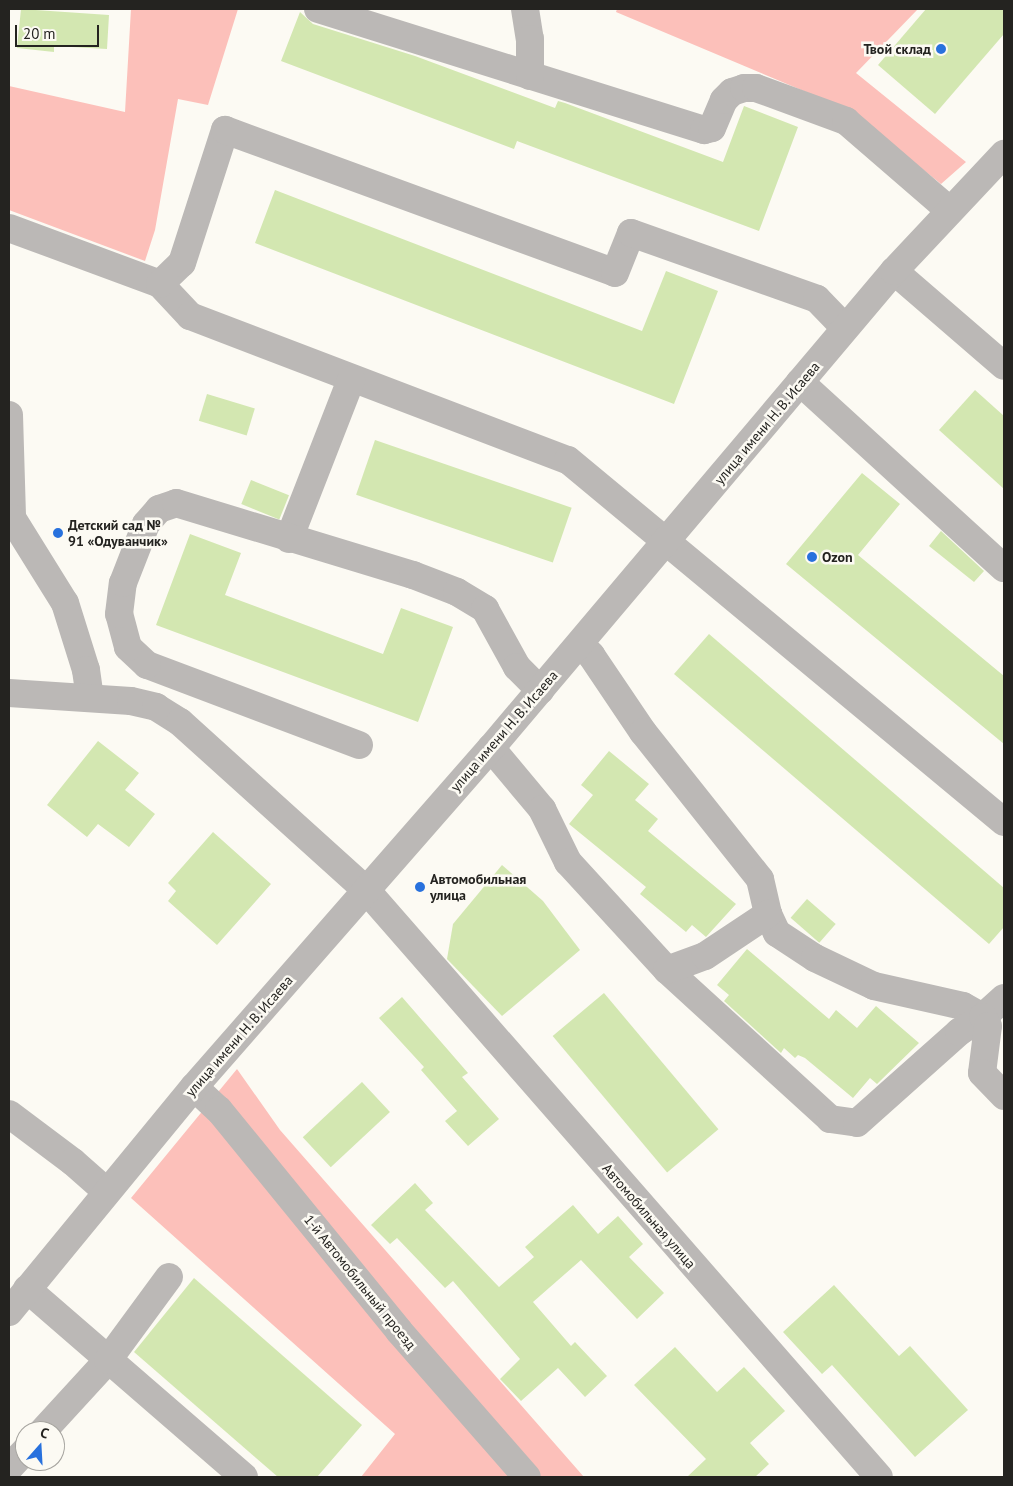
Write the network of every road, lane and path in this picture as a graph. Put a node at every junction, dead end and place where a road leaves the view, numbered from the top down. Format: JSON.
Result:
{"nodes":[{"id":1,"x":318,"y":9,"type":"edge"},
{"id":2,"x":525,"y":9,"type":"edge"},
{"id":3,"x":530,"y":76,"type":"junction"},
{"id":4,"x":1004,"y":154,"type":"edge"},
{"id":5,"x":949,"y":210,"type":"junction"},
{"id":6,"x":9,"y":228,"type":"edge"},
{"id":7,"x":894,"y":271,"type":"junction"},
{"id":8,"x":160,"y":284,"type":"junction"},
{"id":9,"x":846,"y":328,"type":"junction"},
{"id":10,"x":1004,"y":366,"type":"edge"},
{"id":11,"x":351,"y":380,"type":"junction"},
{"id":12,"x":800,"y":382,"type":"junction"},
{"id":13,"x":9,"y":415,"type":"edge"},
{"id":14,"x":10,"y":518,"type":"edge"},
{"id":15,"x":289,"y":539,"type":"junction"},
{"id":16,"x":667,"y":544,"type":"junction"},
{"id":17,"x":1004,"y":568,"type":"edge"},
{"id":18,"x":580,"y":644,"type":"junction"},
{"id":19,"x":540,"y":690,"type":"junction"},
{"id":20,"x":9,"y":693,"type":"edge"},
{"id":21,"x":90,"y":698,"type":"junction"},
{"id":22,"x":359,"y":745,"type":"dead end"},
{"id":23,"x":491,"y":748,"type":"junction"},
{"id":24,"x":1004,"y":822,"type":"edge"},
{"id":25,"x":367,"y":890,"type":"junction"},
{"id":26,"x":768,"y":914,"type":"junction"},
{"id":27,"x":667,"y":970,"type":"junction"},
{"id":28,"x":1004,"y":998,"type":"edge"},
{"id":29,"x":983,"y":1017,"type":"junction"},
{"id":30,"x":194,"y":1087,"type":"junction"},
{"id":31,"x":1004,"y":1096,"type":"edge"},
{"id":32,"x":9,"y":1114,"type":"edge"},
{"id":33,"x":106,"y":1192,"type":"junction"},
{"id":34,"x":170,"y":1277,"type":"dead end"},
{"id":35,"x":27,"y":1289,"type":"junction"},
{"id":36,"x":9,"y":1312,"type":"edge"},
{"id":37,"x":108,"y":1360,"type":"junction"},
{"id":38,"x":52,"y":1421,"type":"edge"},
{"id":39,"x":244,"y":1477,"type":"edge"},
{"id":40,"x":527,"y":1477,"type":"edge"},
{"id":41,"x":879,"y":1477,"type":"edge"}],
"edges":[{"from":1,"to":3,"type":"street"},
{"from":2,"to":3,"type":"street"},
{"from":3,"to":5,"type":"street"},
{"from":4,"to":5,"type":"street","name":"улица имени Н. В. Исаева"},
{"from":5,"to":7,"type":"street","name":"улица имени Н. В. Исаева"},
{"from":6,"to":8,"type":"street"},
{"from":7,"to":9,"type":"street","name":"улица имени Н. В. Исаева"},
{"from":7,"to":10,"type":"street"},
{"from":8,"to":9,"type":"street"},
{"from":8,"to":11,"type":"street"},
{"from":9,"to":12,"type":"street","name":"улица имени Н. В. Исаева"},
{"from":11,"to":15,"type":"street"},
{"from":11,"to":16,"type":"street"},
{"from":12,"to":16,"type":"street","name":"улица имени Н. В. Исаева"},
{"from":12,"to":17,"type":"street"},
{"from":13,"to":14,"type":"street"},
{"from":14,"to":21,"type":"street"},
{"from":15,"to":19,"type":"street"},
{"from":15,"to":22,"type":"street"},
{"from":16,"to":18,"type":"street","name":"улица имени Н. В. Исаева"},
{"from":16,"to":24,"type":"street"},
{"from":18,"to":19,"type":"street","name":"улица имени Н. В. Исаева"},
{"from":18,"to":26,"type":"street"},
{"from":19,"to":23,"type":"street","name":"улица имени Н. В. Исаева"},
{"from":20,"to":21,"type":"street","name":"Автомобильная улица"},
{"from":21,"to":25,"type":"street","name":"Автомобильная улица"},
{"from":23,"to":25,"type":"street","name":"улица имени Н. В. Исаева"},
{"from":23,"to":27,"type":"street"},
{"from":25,"to":30,"type":"street","name":"улица имени Н. В. Исаева"},
{"from":25,"to":41,"type":"street","name":"Автомобильная улица"},
{"from":26,"to":27,"type":"street"},
{"from":26,"to":29,"type":"street"},
{"from":27,"to":29,"type":"street"},
{"from":28,"to":29,"type":"street"},
{"from":29,"to":31,"type":"street"},
{"from":30,"to":33,"type":"street","name":"улица имени Н. В. Исаева"},
{"from":30,"to":40,"type":"street","name":"1-й Автомобильный проезд"},
{"from":32,"to":33,"type":"street"},
{"from":33,"to":35,"type":"street","name":"улица имени Н. В. Исаева"},
{"from":34,"to":37,"type":"street"},
{"from":35,"to":36,"type":"street","name":"улица имени Н. В. Исаева"},
{"from":35,"to":37,"type":"street"},
{"from":37,"to":38,"type":"street"},
{"from":37,"to":39,"type":"street"}]}
